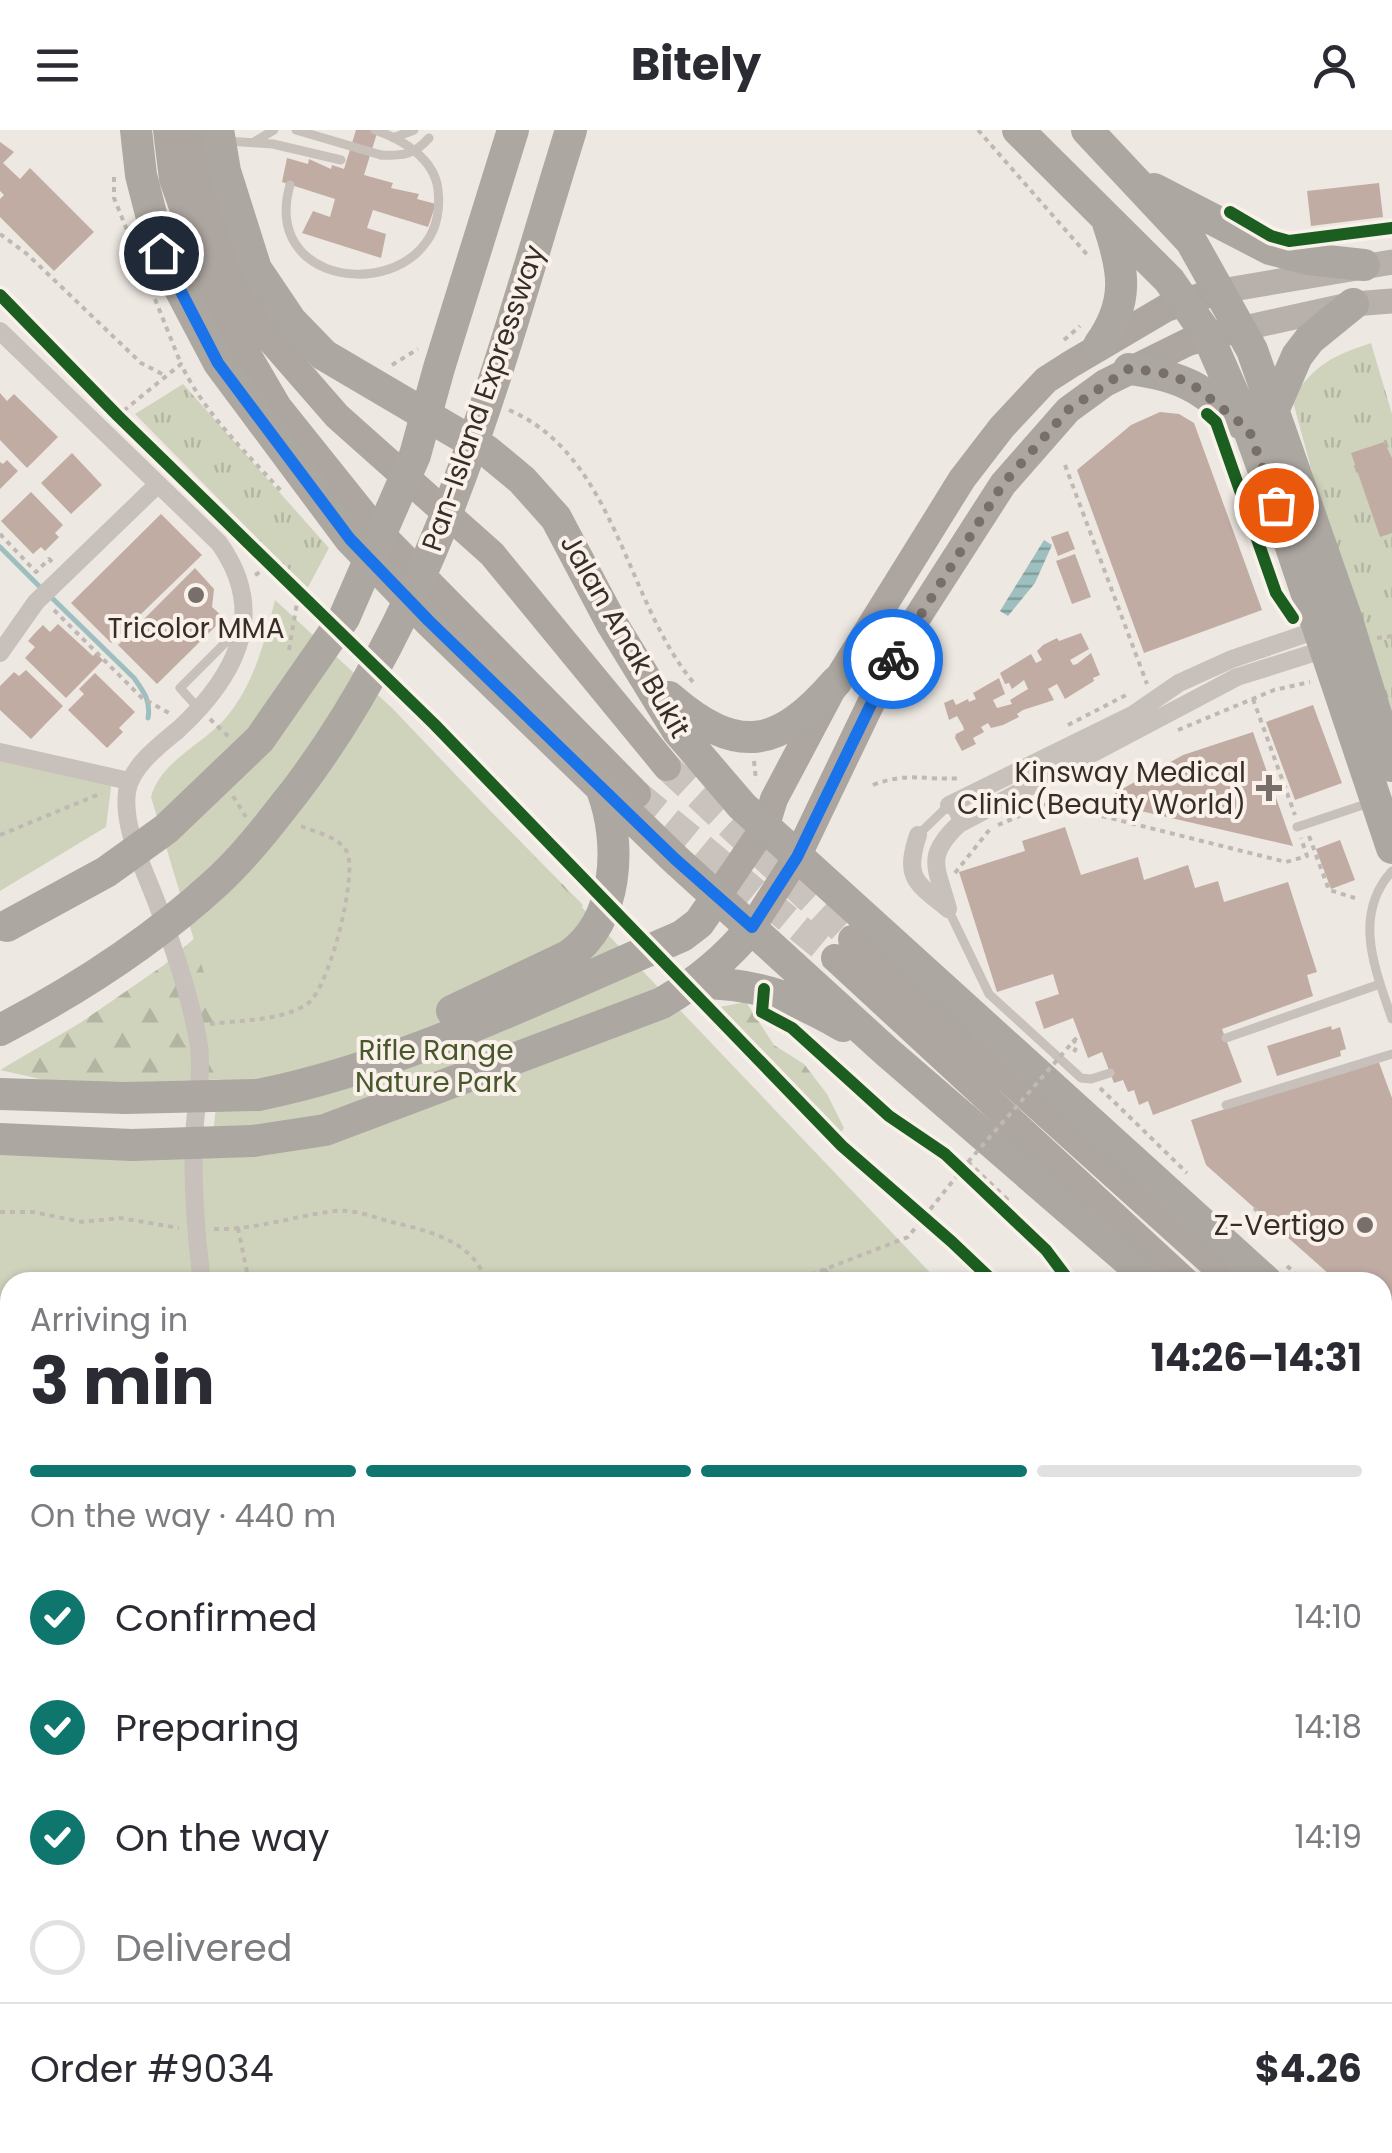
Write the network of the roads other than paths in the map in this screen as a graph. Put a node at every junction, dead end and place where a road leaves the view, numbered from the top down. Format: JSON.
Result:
{"nodes":[{"id":1,"x":136,"y":130,"type":"edge"},
{"id":2,"x":168,"y":130,"type":"edge"},
{"id":3,"x":274,"y":130,"type":"edge"},
{"id":4,"x":296,"y":130,"type":"edge"},
{"id":5,"x":375,"y":130,"type":"edge"},
{"id":6,"x":414,"y":130,"type":"edge"},
{"id":7,"x":431,"y":130,"type":"edge"},
{"id":8,"x":513,"y":130,"type":"edge"},
{"id":9,"x":571,"y":130,"type":"edge"},
{"id":10,"x":1018,"y":130,"type":"edge"},
{"id":11,"x":1088,"y":130,"type":"edge"},
{"id":12,"x":220,"y":136,"type":"edge"},
{"id":13,"x":393,"y":138,"type":"junction"},
{"id":14,"x":341,"y":160,"type":"dead end"},
{"id":15,"x":1132,"y":177,"type":"junction"},
{"id":16,"x":290,"y":185,"type":"dead end"},
{"id":17,"x":1108,"y":222,"type":"junction"},
{"id":18,"x":1378,"y":264,"type":"edge"},
{"id":19,"x":1221,"y":291,"type":"junction"},
{"id":20,"x":226,"y":294,"type":"junction"},
{"id":21,"x":1186,"y":301,"type":"junction"},
{"id":22,"x":1392,"y":301,"type":"edge"},
{"id":23,"x":1353,"y":304,"type":"junction"},
{"id":24,"x":1095,"y":331,"type":"junction"},
{"id":25,"x":1224,"y":332,"type":"junction"},
{"id":26,"x":3,"y":341,"type":"edge"},
{"id":27,"x":1130,"y":368,"type":"junction"},
{"id":28,"x":1274,"y":409,"type":"junction"},
{"id":29,"x":1249,"y":430,"type":"junction"},
{"id":30,"x":157,"y":484,"type":"junction"},
{"id":31,"x":1336,"y":632,"type":"junction"},
{"id":32,"x":234,"y":640,"type":"junction"},
{"id":33,"x":0,"y":653,"type":"edge"},
{"id":34,"x":642,"y":676,"type":"junction"},
{"id":35,"x":836,"y":682,"type":"junction"},
{"id":36,"x":200,"y":710,"type":"junction"},
{"id":37,"x":0,"y":752,"type":"edge"},
{"id":38,"x":1392,"y":766,"type":"edge"},
{"id":39,"x":667,"y":767,"type":"tunnel mouth"},
{"id":40,"x":1038,"y":771,"type":"junction"},
{"id":41,"x":130,"y":782,"type":"junction"},
{"id":42,"x":600,"y":786,"type":"junction"},
{"id":43,"x":638,"y":794,"type":"tunnel mouth"},
{"id":44,"x":1376,"y":800,"type":"junction"},
{"id":45,"x":948,"y":805,"type":"junction"},
{"id":46,"x":958,"y":824,"type":"junction"},
{"id":47,"x":766,"y":825,"type":"junction"},
{"id":48,"x":1301,"y":826,"type":"road end"},
{"id":49,"x":918,"y":835,"type":"joint"},
{"id":50,"x":1392,"y":848,"type":"edge"},
{"id":51,"x":797,"y":857,"type":"junction"},
{"id":52,"x":1392,"y":871,"type":"edge"},
{"id":53,"x":717,"y":896,"type":"junction"},
{"id":54,"x":948,"y":909,"type":"junction"},
{"id":55,"x":4,"y":927,"type":"edge"},
{"id":56,"x":752,"y":927,"type":"junction"},
{"id":57,"x":696,"y":984,"type":"junction"},
{"id":58,"x":1380,"y":984,"type":"junction"},
{"id":59,"x":1392,"y":1019,"type":"edge"},
{"id":60,"x":0,"y":1030,"type":"edge"},
{"id":61,"x":1226,"y":1038,"type":"dead end"},
{"id":62,"x":886,"y":1050,"type":"junction"},
{"id":63,"x":1392,"y":1054,"type":"edge"},
{"id":64,"x":391,"y":1058,"type":"junction"},
{"id":65,"x":1110,"y":1074,"type":"dead end"},
{"id":66,"x":0,"y":1094,"type":"edge"},
{"id":67,"x":1226,"y":1105,"type":"dead end"},
{"id":68,"x":0,"y":1139,"type":"edge"},
{"id":69,"x":201,"y":1272,"type":"edge"},
{"id":70,"x":1141,"y":1272,"type":"edge"},
{"id":71,"x":1176,"y":1272,"type":"edge"},
{"id":72,"x":1220,"y":1272,"type":"edge"},
{"id":73,"x":1256,"y":1272,"type":"edge"}],
"edges":[{"from":1,"to":42,"type":"highway"},
{"from":2,"to":20,"type":"main road","name":"Jalan Anak Bukit"},
{"from":3,"to":12,"type":"lane"},
{"from":4,"to":7,"type":"lane","bridge":true},
{"from":5,"to":13,"type":"lane"},
{"from":6,"to":13,"type":"lane"},
{"from":8,"to":55,"type":"highway","name":"Pan-Island Expressway","bridge":true},
{"from":9,"to":60,"type":"highway","name":"Pan-Island Expressway","bridge":true},
{"from":10,"to":17,"type":"highway"},
{"from":11,"to":15,"type":"highway"},
{"from":12,"to":14,"type":"lane"},
{"from":12,"to":20,"type":"main road","name":"Jalan Anak Bukit"},
{"from":12,"to":34,"type":"highway","name":"Jalan Anak Bukit"},
{"from":13,"to":16,"type":"lane"},
{"from":15,"to":18,"type":"highway"},
{"from":15,"to":19,"type":"highway"},
{"from":17,"to":21,"type":"highway"},
{"from":17,"to":24,"type":"highway"},
{"from":18,"to":19,"type":"main road"},
{"from":19,"to":21,"type":"main road"},
{"from":19,"to":25,"type":"highway"},
{"from":20,"to":39,"type":"main road","name":"Jalan Anak Bukit"},
{"from":20,"to":43,"type":"main road","name":"Jalan Anak Bukit"},
{"from":21,"to":24,"type":"main road"},
{"from":21,"to":25,"type":"highway"},
{"from":22,"to":23,"type":"main road"},
{"from":23,"to":25,"type":"main road"},
{"from":23,"to":28,"type":"highway"},
{"from":24,"to":35,"type":"main road"},
{"from":25,"to":27,"type":"main road"},
{"from":25,"to":28,"type":"highway"},
{"from":25,"to":29,"type":"highway"},
{"from":26,"to":30,"type":"street"},
{"from":27,"to":29,"type":"highway"},
{"from":27,"to":51,"type":"main road"},
{"from":28,"to":31,"type":"highway"},
{"from":29,"to":31,"type":"highway"},
{"from":30,"to":32,"type":"street"},
{"from":30,"to":33,"type":"street"},
{"from":31,"to":38,"type":"highway"},
{"from":31,"to":40,"type":"street"},
{"from":31,"to":44,"type":"highway"},
{"from":32,"to":36,"type":"street"},
{"from":32,"to":36,"type":"lane"},
{"from":34,"to":35,"type":"highway"},
{"from":34,"to":47,"type":"highway","name":"Jalan Anak Bukit"},
{"from":35,"to":47,"type":"main road"},
{"from":36,"to":41,"type":"street"},
{"from":37,"to":41,"type":"street"},
{"from":40,"to":45,"type":"street"},
{"from":40,"to":46,"type":"street"},
{"from":41,"to":69,"type":"street"},
{"from":42,"to":53,"type":"highway"},
{"from":42,"to":64,"type":"highway"},
{"from":44,"to":48,"type":"lane"},
{"from":44,"to":50,"type":"highway"},
{"from":45,"to":46,"type":"lane"},
{"from":45,"to":49,"type":"lane"},
{"from":46,"to":54,"type":"street"},
{"from":47,"to":51,"type":"highway","name":"Jalan Anak Bukit"},
{"from":47,"to":53,"type":"main road"},
{"from":49,"to":54,"type":"street"},
{"from":51,"to":56,"type":"main road"},
{"from":51,"to":73,"type":"highway","name":"Jalan Anak Bukit"},
{"from":52,"to":58,"type":"lane"},
{"from":53,"to":56,"type":"highway"},
{"from":53,"to":64,"type":"highway"},
{"from":54,"to":65,"type":"lane"},
{"from":56,"to":57,"type":"highway"},
{"from":56,"to":62,"type":"highway"},
{"from":57,"to":62,"type":"highway"},
{"from":57,"to":68,"type":"highway","bridge":true},
{"from":58,"to":59,"type":"lane"},
{"from":58,"to":61,"type":"lane"},
{"from":62,"to":70,"type":"highway"},
{"from":63,"to":67,"type":"lane"},
{"from":64,"to":66,"type":"highway","bridge":true},
{"from":71,"to":72,"type":"main road"}]}
